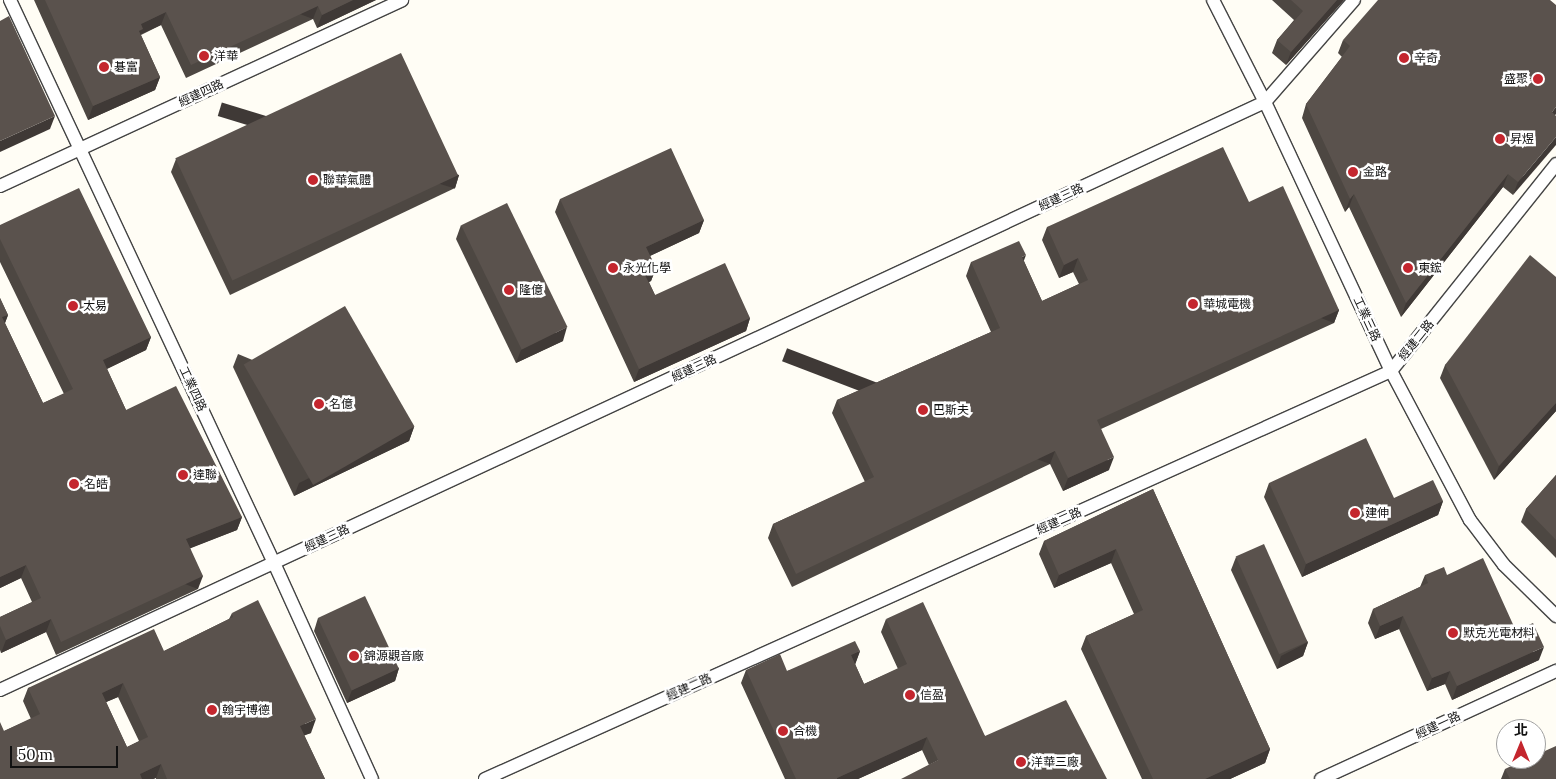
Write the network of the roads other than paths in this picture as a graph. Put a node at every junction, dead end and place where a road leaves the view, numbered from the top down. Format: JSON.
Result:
{"nodes":[{"id":1,"x":10,"y":0,"type":"edge"},
{"id":2,"x":402,"y":0,"type":"edge"},
{"id":3,"x":1213,"y":0,"type":"edge"},
{"id":4,"x":1354,"y":0,"type":"edge"},
{"id":5,"x":1265,"y":102,"type":"junction"},
{"id":6,"x":80,"y":148,"type":"junction"},
{"id":7,"x":1556,"y":164,"type":"edge"},
{"id":8,"x":0,"y":186,"type":"edge"},
{"id":9,"x":1391,"y":371,"type":"junction"},
{"id":10,"x":274,"y":563,"type":"junction"},
{"id":11,"x":1556,"y":616,"type":"edge"},
{"id":12,"x":1556,"y":671,"type":"edge"},
{"id":13,"x":0,"y":690,"type":"edge"},
{"id":14,"x":372,"y":779,"type":"edge"},
{"id":15,"x":484,"y":779,"type":"edge"},
{"id":16,"x":1321,"y":779,"type":"edge"}],
"edges":[{"from":1,"to":6,"type":"street","name":"工業四路"},
{"from":2,"to":6,"type":"street","name":"經建四路"},
{"from":3,"to":5,"type":"street","name":"工業三路"},
{"from":4,"to":5,"type":"street","name":"經建三路"},
{"from":5,"to":9,"type":"street","name":"工業三路"},
{"from":5,"to":10,"type":"street","name":"經建三路"},
{"from":6,"to":8,"type":"street","name":"經建四路"},
{"from":6,"to":10,"type":"street","name":"工業四路"},
{"from":7,"to":9,"type":"street","name":"經建二路"},
{"from":9,"to":11,"type":"street","name":"工業三路"},
{"from":9,"to":15,"type":"street","name":"經建二路"},
{"from":10,"to":13,"type":"street","name":"經建三路"},
{"from":10,"to":14,"type":"street","name":"工業四路"},
{"from":12,"to":16,"type":"street","name":"經建一路"}]}
